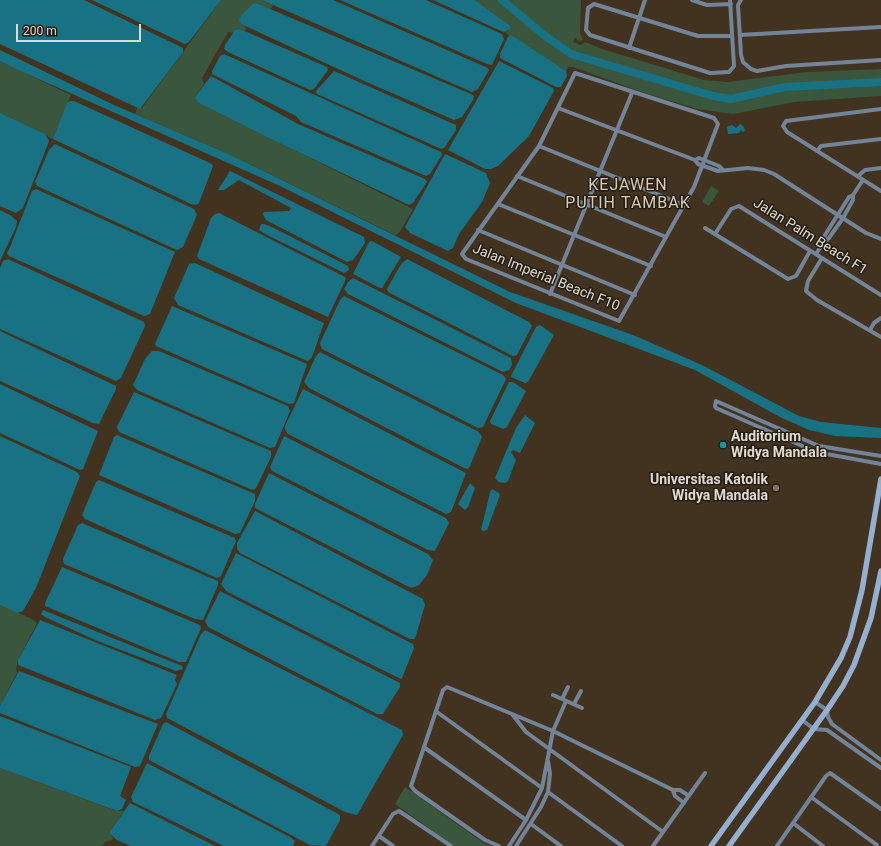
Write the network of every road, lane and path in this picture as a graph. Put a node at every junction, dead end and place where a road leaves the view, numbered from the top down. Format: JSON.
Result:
{"nodes":[{"id":1,"x":645,"y":0,"type":"edge"},
{"id":2,"x":692,"y":0,"type":"edge"},
{"id":3,"x":741,"y":0,"type":"edge"},
{"id":4,"x":730,"y":2,"type":"edge"},
{"id":5,"x":639,"y":18,"type":"junction"},
{"id":6,"x":881,"y":27,"type":"edge"},
{"id":7,"x":740,"y":35,"type":"junction"},
{"id":8,"x":732,"y":36,"type":"junction"},
{"id":9,"x":629,"y":48,"type":"junction"},
{"id":10,"x":881,"y":60,"type":"edge"},
{"id":11,"x":632,"y":93,"type":"junction"},
{"id":12,"x":558,"y":108,"type":"junction"},
{"id":13,"x":881,"y":109,"type":"edge"},
{"id":14,"x":617,"y":130,"type":"junction"},
{"id":15,"x":881,"y":139,"type":"edge"},
{"id":16,"x":538,"y":146,"type":"junction"},
{"id":17,"x":817,"y":151,"type":"junction"},
{"id":18,"x":695,"y":160,"type":"junction"},
{"id":19,"x":704,"y":160,"type":"junction"},
{"id":20,"x":702,"y":165,"type":"junction"},
{"id":21,"x":881,"y":168,"type":"edge"},
{"id":22,"x":723,"y":170,"type":"junction"},
{"id":23,"x":600,"y":172,"type":"junction"},
{"id":24,"x":517,"y":176,"type":"junction"},
{"id":25,"x":858,"y":176,"type":"junction"},
{"id":26,"x":863,"y":180,"type":"junction"},
{"id":27,"x":881,"y":191,"type":"edge"},
{"id":28,"x":853,"y":195,"type":"junction"},
{"id":29,"x":498,"y":204,"type":"junction"},
{"id":30,"x":587,"y":204,"type":"junction"},
{"id":31,"x":684,"y":205,"type":"junction"},
{"id":32,"x":838,"y":215,"type":"junction"},
{"id":33,"x":843,"y":218,"type":"junction"},
{"id":34,"x":705,"y":228,"type":"dead end"},
{"id":35,"x":478,"y":230,"type":"junction"},
{"id":36,"x":715,"y":234,"type":"junction"},
{"id":37,"x":574,"y":235,"type":"junction"},
{"id":38,"x":666,"y":237,"type":"junction"},
{"id":39,"x":881,"y":239,"type":"edge"},
{"id":40,"x":823,"y":243,"type":"junction"},
{"id":41,"x":810,"y":251,"type":"junction"},
{"id":42,"x":816,"y":254,"type":"junction"},
{"id":43,"x":822,"y":258,"type":"junction"},
{"id":44,"x":562,"y":265,"type":"junction"},
{"id":45,"x":651,"y":266,"type":"junction"},
{"id":46,"x":550,"y":294,"type":"junction"},
{"id":47,"x":635,"y":295,"type":"junction"},
{"id":48,"x":881,"y":295,"type":"edge"},
{"id":49,"x":881,"y":318,"type":"edge"},
{"id":50,"x":870,"y":330,"type":"junction"},
{"id":51,"x":881,"y":337,"type":"edge"},
{"id":52,"x":790,"y":433,"type":"junction"},
{"id":53,"x":787,"y":440,"type":"junction"},
{"id":54,"x":881,"y":456,"type":"edge"},
{"id":55,"x":881,"y":464,"type":"edge"},
{"id":56,"x":881,"y":479,"type":"edge"},
{"id":57,"x":881,"y":571,"type":"edge"},
{"id":58,"x":568,"y":687,"type":"dead end"},
{"id":59,"x":581,"y":691,"type":"dead end"},
{"id":60,"x":553,"y":695,"type":"dead end"},
{"id":61,"x":564,"y":700,"type":"junction"},
{"id":62,"x":815,"y":702,"type":"junction"},
{"id":63,"x":574,"y":704,"type":"junction"},
{"id":64,"x":582,"y":708,"type":"dead end"},
{"id":65,"x":828,"y":710,"type":"junction"},
{"id":66,"x":437,"y":712,"type":"junction"},
{"id":67,"x":512,"y":714,"type":"junction"},
{"id":68,"x":802,"y":720,"type":"junction"},
{"id":69,"x":832,"y":724,"type":"junction"},
{"id":70,"x":814,"y":729,"type":"junction"},
{"id":71,"x":828,"y":730,"type":"junction"},
{"id":72,"x":553,"y":731,"type":"junction"},
{"id":73,"x":425,"y":748,"type":"junction"},
{"id":74,"x":550,"y":750,"type":"junction"},
{"id":75,"x":881,"y":760,"type":"edge"},
{"id":76,"x":548,"y":761,"type":"junction"},
{"id":77,"x":881,"y":768,"type":"edge"},
{"id":78,"x":705,"y":773,"type":"dead end"},
{"id":79,"x":542,"y":788,"type":"junction"},
{"id":80,"x":673,"y":790,"type":"junction"},
{"id":81,"x":548,"y":792,"type":"junction"},
{"id":82,"x":689,"y":796,"type":"junction"},
{"id":83,"x":811,"y":797,"type":"junction"},
{"id":84,"x":684,"y":803,"type":"junction"},
{"id":85,"x":881,"y":809,"type":"edge"},
{"id":86,"x":526,"y":820,"type":"junction"},
{"id":87,"x":793,"y":823,"type":"junction"},
{"id":88,"x":531,"y":824,"type":"junction"},
{"id":89,"x":663,"y":832,"type":"junction"},
{"id":90,"x":379,"y":836,"type":"junction"},
{"id":91,"x":877,"y":845,"type":"dead end"},
{"id":92,"x":372,"y":846,"type":"edge"},
{"id":93,"x":393,"y":846,"type":"edge"},
{"id":94,"x":451,"y":846,"type":"edge"},
{"id":95,"x":499,"y":846,"type":"edge"},
{"id":96,"x":509,"y":846,"type":"edge"},
{"id":97,"x":516,"y":846,"type":"edge"},
{"id":98,"x":561,"y":846,"type":"edge"},
{"id":99,"x":622,"y":846,"type":"edge"},
{"id":100,"x":653,"y":846,"type":"edge"},
{"id":101,"x":711,"y":846,"type":"edge"},
{"id":102,"x":729,"y":846,"type":"edge"},
{"id":103,"x":777,"y":846,"type":"edge"},
{"id":104,"x":824,"y":846,"type":"edge"}],
"edges":[{"from":1,"to":5,"type":"street"},
{"from":2,"to":4,"type":"street"},
{"from":3,"to":7,"type":"street"},
{"from":4,"to":8,"type":"street"},
{"from":5,"to":8,"type":"street"},
{"from":5,"to":9,"type":"street"},
{"from":5,"to":9,"type":"street"},
{"from":6,"to":7,"type":"street"},
{"from":7,"to":10,"type":"street"},
{"from":8,"to":9,"type":"street"},
{"from":11,"to":12,"type":"street","name":"Jalan Imperial Beach F10"},
{"from":11,"to":14,"type":"street"},
{"from":11,"to":19,"type":"street"},
{"from":12,"to":14,"type":"street"},
{"from":12,"to":16,"type":"street","name":"Jalan Imperial Beach F10"},
{"from":13,"to":17,"type":"street"},
{"from":14,"to":18,"type":"street"},
{"from":14,"to":23,"type":"street"},
{"from":15,"to":17,"type":"street"},
{"from":16,"to":23,"type":"street"},
{"from":16,"to":24,"type":"street","name":"Jalan Imperial Beach F10"},
{"from":17,"to":25,"type":"street"},
{"from":18,"to":19,"type":"street"},
{"from":18,"to":20,"type":"street"},
{"from":19,"to":20,"type":"street"},
{"from":19,"to":22,"type":"street"},
{"from":20,"to":22,"type":"street"},
{"from":20,"to":31,"type":"street"},
{"from":21,"to":25,"type":"street"},
{"from":22,"to":32,"type":"street"},
{"from":23,"to":30,"type":"street"},
{"from":23,"to":31,"type":"street"},
{"from":24,"to":29,"type":"street","name":"Jalan Imperial Beach F10"},
{"from":24,"to":30,"type":"street"},
{"from":25,"to":26,"type":"street"},
{"from":26,"to":27,"type":"street"},
{"from":26,"to":28,"type":"street"},
{"from":28,"to":32,"type":"street"},
{"from":28,"to":33,"type":"street"},
{"from":29,"to":35,"type":"street","name":"Jalan Imperial Beach F10"},
{"from":29,"to":37,"type":"street"},
{"from":30,"to":37,"type":"street"},
{"from":30,"to":38,"type":"street"},
{"from":31,"to":38,"type":"street"},
{"from":32,"to":33,"type":"street"},
{"from":32,"to":40,"type":"street"},
{"from":33,"to":39,"type":"street"},
{"from":33,"to":40,"type":"street"},
{"from":34,"to":36,"type":"street"},
{"from":35,"to":44,"type":"street"},
{"from":35,"to":46,"type":"street","name":"Jalan Imperial Beach F10"},
{"from":36,"to":41,"type":"street","name":"Jalan Palm Beach F1"},
{"from":36,"to":41,"type":"street"},
{"from":37,"to":44,"type":"street"},
{"from":37,"to":45,"type":"street"},
{"from":38,"to":45,"type":"street"},
{"from":40,"to":42,"type":"street"},
{"from":41,"to":42,"type":"street","name":"Jalan Palm Beach F1"},
{"from":42,"to":43,"type":"street","name":"Jalan Palm Beach F1"},
{"from":43,"to":48,"type":"street","name":"Jalan Palm Beach F1"},
{"from":43,"to":50,"type":"street"},
{"from":44,"to":46,"type":"street"},
{"from":44,"to":47,"type":"street"},
{"from":45,"to":47,"type":"street"},
{"from":46,"to":47,"type":"street","name":"Jalan Imperial Beach F10"},
{"from":49,"to":50,"type":"street"},
{"from":50,"to":51,"type":"street"},
{"from":52,"to":53,"type":"street"},
{"from":52,"to":53,"type":"street"},
{"from":52,"to":54,"type":"street"},
{"from":53,"to":55,"type":"street"},
{"from":56,"to":62,"type":"street"},
{"from":57,"to":65,"type":"street"},
{"from":58,"to":61,"type":"street"},
{"from":59,"to":63,"type":"street"},
{"from":60,"to":61,"type":"street"},
{"from":61,"to":63,"type":"street"},
{"from":61,"to":72,"type":"street"},
{"from":62,"to":65,"type":"street"},
{"from":62,"to":68,"type":"street"},
{"from":63,"to":64,"type":"street"},
{"from":65,"to":69,"type":"street"},
{"from":65,"to":70,"type":"street"},
{"from":66,"to":67,"type":"street"},
{"from":66,"to":73,"type":"street"},
{"from":66,"to":79,"type":"street"},
{"from":67,"to":72,"type":"street"},
{"from":67,"to":74,"type":"street"},
{"from":68,"to":70,"type":"street"},
{"from":68,"to":101,"type":"street"},
{"from":69,"to":71,"type":"street"},
{"from":69,"to":75,"type":"street"},
{"from":70,"to":71,"type":"street"},
{"from":70,"to":102,"type":"street"},
{"from":71,"to":77,"type":"street"},
{"from":72,"to":74,"type":"street"},
{"from":72,"to":80,"type":"street"},
{"from":73,"to":86,"type":"street"},
{"from":73,"to":95,"type":"street"},
{"from":74,"to":76,"type":"street"},
{"from":74,"to":89,"type":"street"},
{"from":76,"to":79,"type":"street"},
{"from":76,"to":81,"type":"street"},
{"from":78,"to":82,"type":"street"},
{"from":79,"to":86,"type":"street"},
{"from":80,"to":82,"type":"street"},
{"from":80,"to":84,"type":"street"},
{"from":81,"to":88,"type":"street"},
{"from":81,"to":99,"type":"street"},
{"from":82,"to":84,"type":"street"},
{"from":83,"to":85,"type":"street"},
{"from":83,"to":87,"type":"street"},
{"from":83,"to":91,"type":"street"},
{"from":84,"to":89,"type":"street"},
{"from":86,"to":96,"type":"street"},
{"from":87,"to":103,"type":"street"},
{"from":87,"to":104,"type":"street"},
{"from":88,"to":97,"type":"street"},
{"from":88,"to":98,"type":"street"},
{"from":89,"to":100,"type":"street"},
{"from":90,"to":92,"type":"street"},
{"from":90,"to":93,"type":"street"},
{"from":90,"to":94,"type":"street"}]}
